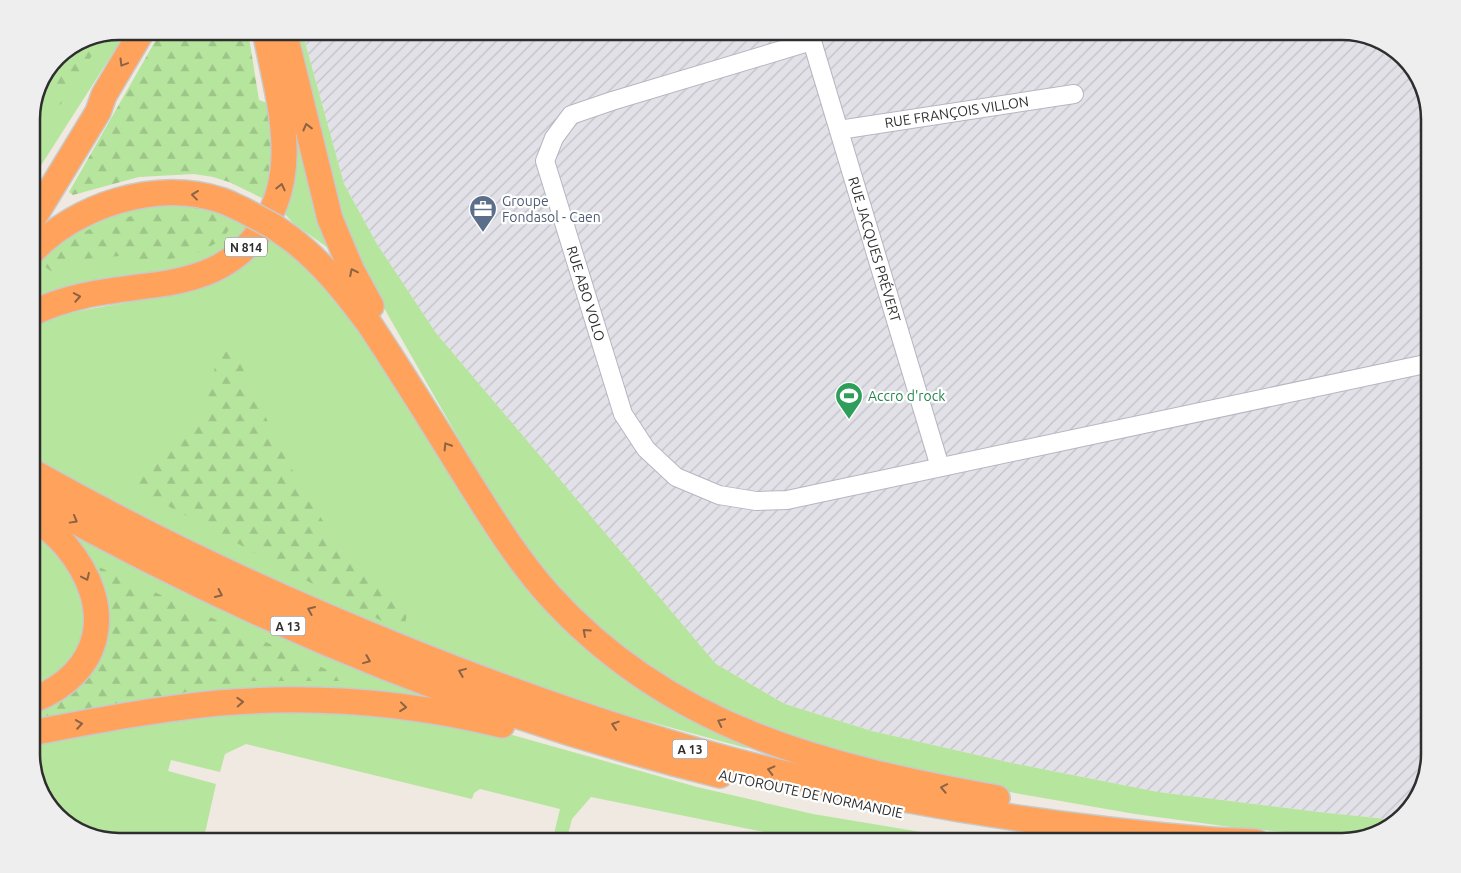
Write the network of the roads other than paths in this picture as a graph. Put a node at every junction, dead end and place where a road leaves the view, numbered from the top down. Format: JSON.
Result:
{"nodes":[{"id":1,"x":137,"y":40,"type":"edge"},
{"id":2,"x":267,"y":40,"type":"edge"},
{"id":3,"x":286,"y":40,"type":"edge"},
{"id":4,"x":799,"y":40,"type":"edge"},
{"id":5,"x":812,"y":40,"type":"edge"},
{"id":6,"x":1074,"y":94,"type":"dead end"},
{"id":7,"x":104,"y":95,"type":"junction"},
{"id":8,"x":839,"y":130,"type":"junction"},
{"id":9,"x":40,"y":186,"type":"edge"},
{"id":10,"x":40,"y":207,"type":"edge"},
{"id":11,"x":40,"y":244,"type":"edge"},
{"id":12,"x":40,"y":310,"type":"edge"},
{"id":13,"x":1421,"y":365,"type":"edge"},
{"id":14,"x":404,"y":378,"type":"junction"},
{"id":15,"x":940,"y":467,"type":"junction"},
{"id":16,"x":40,"y":476,"type":"edge"},
{"id":17,"x":40,"y":501,"type":"edge"},
{"id":18,"x":40,"y":523,"type":"edge"},
{"id":19,"x":40,"y":697,"type":"edge"},
{"id":20,"x":556,"y":729,"type":"junction"},
{"id":21,"x":40,"y":731,"type":"edge"},
{"id":22,"x":1013,"y":833,"type":"edge"},
{"id":23,"x":1145,"y":833,"type":"edge"},
{"id":24,"x":1196,"y":833,"type":"edge"}],
"edges":[{"from":1,"to":7,"type":"highway","one_way":true},
{"from":12,"to":2,"type":"highway","number":"N 814","one_way":true},
{"from":14,"to":3,"type":"highway","one_way":true},
{"from":4,"to":15,"type":"street","name":"RUE ABO VOLO"},
{"from":5,"to":8,"type":"street","name":"RUE JACQUES PRÉVERT"},
{"from":6,"to":8,"type":"street","name":"RUE FRANÇOIS VILLON"},
{"from":7,"to":9,"type":"highway"},
{"from":7,"to":10,"type":"highway"},
{"from":8,"to":15,"type":"street","name":"RUE JACQUES PRÉVERT"},
{"from":14,"to":11,"type":"highway","one_way":true,"bridge":true},
{"from":13,"to":15,"type":"street","name":"RUE ABO VOLO"},
{"from":24,"to":14,"type":"highway","one_way":true},
{"from":23,"to":16,"type":"highway","number":"A 13","one_way":true},
{"from":17,"to":20,"type":"highway","number":"A 13","one_way":true},
{"from":18,"to":19,"type":"highway","one_way":true},
{"from":21,"to":20,"type":"highway","one_way":true},
{"from":20,"to":22,"type":"highway","name":"AUTOROUTE DE NORMANDIE","number":"A 13"}]}
